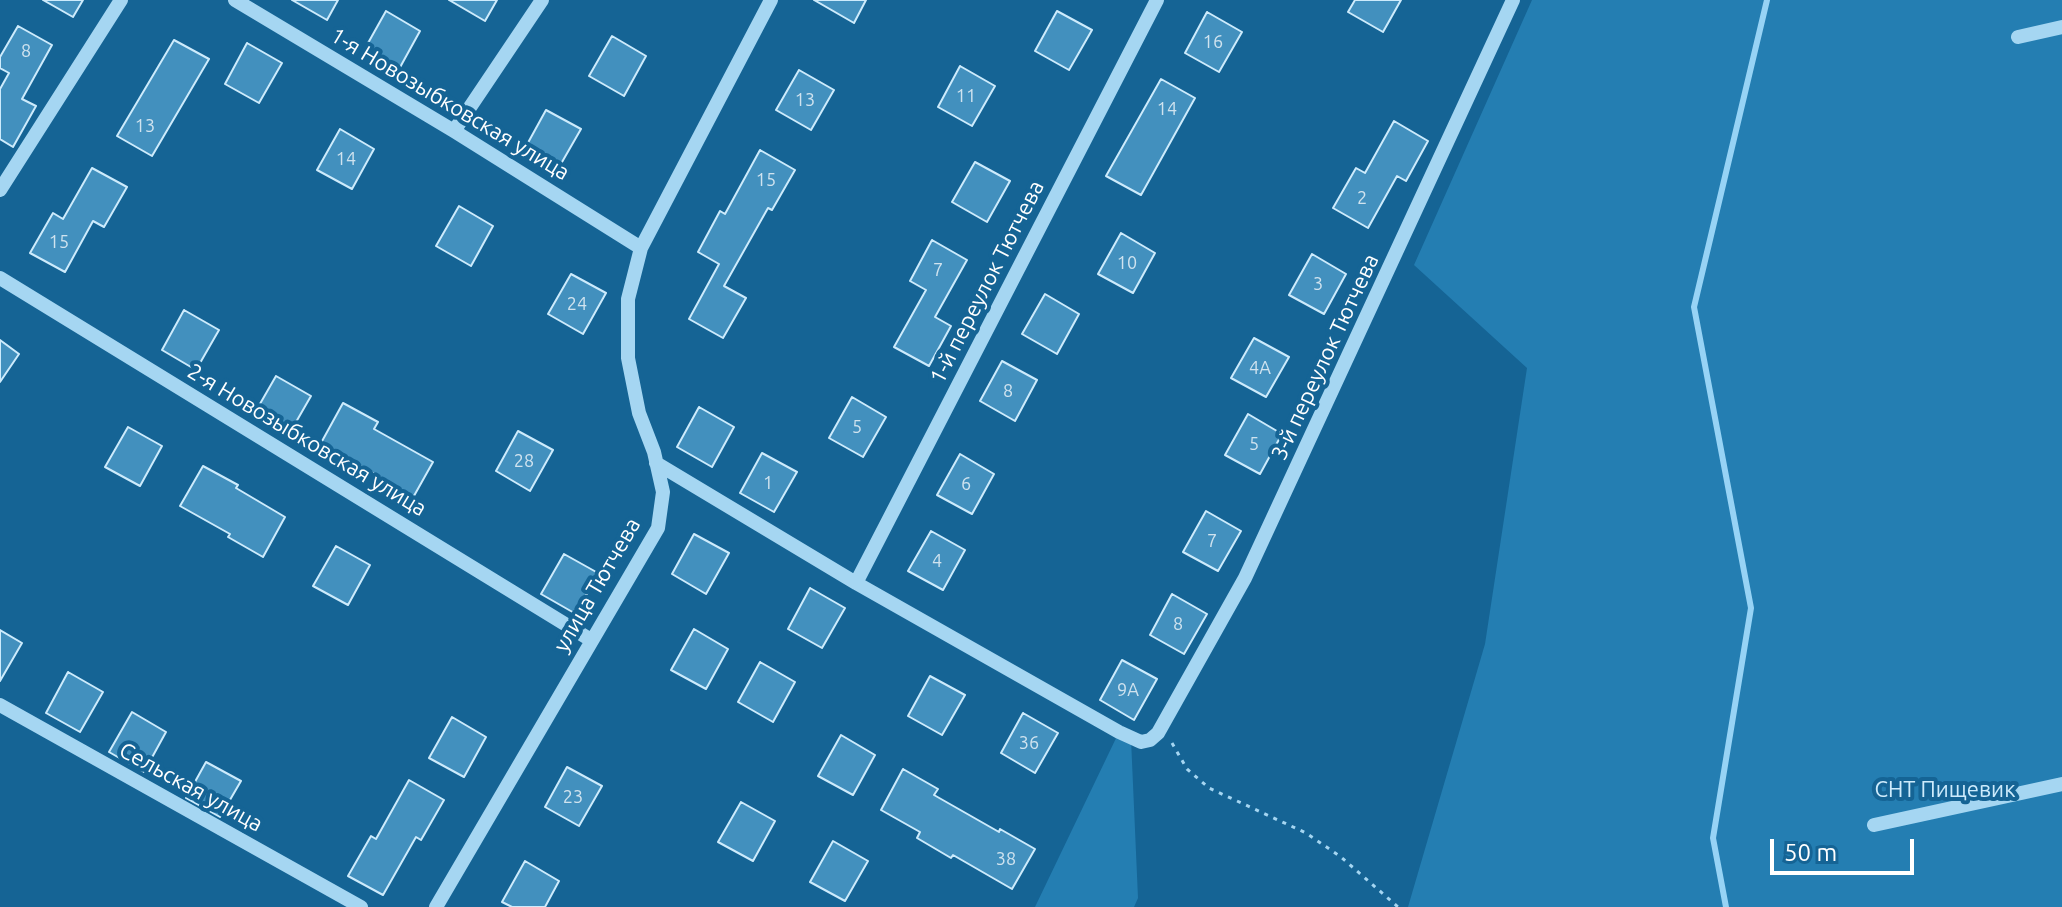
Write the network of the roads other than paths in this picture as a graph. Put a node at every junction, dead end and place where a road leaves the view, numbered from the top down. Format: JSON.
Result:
{"nodes":[{"id":1,"x":121,"y":0,"type":"edge"},
{"id":2,"x":235,"y":0,"type":"edge"},
{"id":3,"x":542,"y":0,"type":"edge"},
{"id":4,"x":771,"y":0,"type":"edge"},
{"id":5,"x":1157,"y":0,"type":"edge"},
{"id":6,"x":1513,"y":0,"type":"edge"},
{"id":7,"x":2062,"y":27,"type":"edge"},
{"id":8,"x":2018,"y":37,"type":"dead end"},
{"id":9,"x":454,"y":131,"type":"junction"},
{"id":10,"x":0,"y":190,"type":"edge"},
{"id":11,"x":641,"y":248,"type":"junction"},
{"id":12,"x":0,"y":278,"type":"edge"},
{"id":13,"x":656,"y":463,"type":"junction"},
{"id":14,"x":856,"y":583,"type":"junction"},
{"id":15,"x":591,"y":640,"type":"junction"},
{"id":16,"x":0,"y":705,"type":"edge"},
{"id":17,"x":2062,"y":784,"type":"edge"},
{"id":18,"x":1874,"y":825,"type":"dead end"},
{"id":19,"x":361,"y":907,"type":"edge"},
{"id":20,"x":436,"y":907,"type":"edge"}],
"edges":[{"from":1,"to":10,"type":"street"},
{"from":2,"to":9,"type":"street","name":"1-я Новозыбковская улица"},
{"from":3,"to":9,"type":"street"},
{"from":4,"to":11,"type":"street","name":"улица Тютчева"},
{"from":5,"to":14,"type":"street","name":"1-й переулок Тютчева"},
{"from":6,"to":14,"type":"street","name":"3-й переулок Тютчева"},
{"from":7,"to":8,"type":"street"},
{"from":9,"to":11,"type":"street","name":"1-я Новозыбковская улица"},
{"from":11,"to":13,"type":"street","name":"улица Тютчева"},
{"from":12,"to":15,"type":"street","name":"2-я Новозыбковская улица"},
{"from":13,"to":14,"type":"street"},
{"from":13,"to":15,"type":"street","name":"улица Тютчева"},
{"from":15,"to":20,"type":"street","name":"улица Тютчева"},
{"from":16,"to":19,"type":"street","name":"Сельская улица"},
{"from":17,"to":18,"type":"street"}]}
